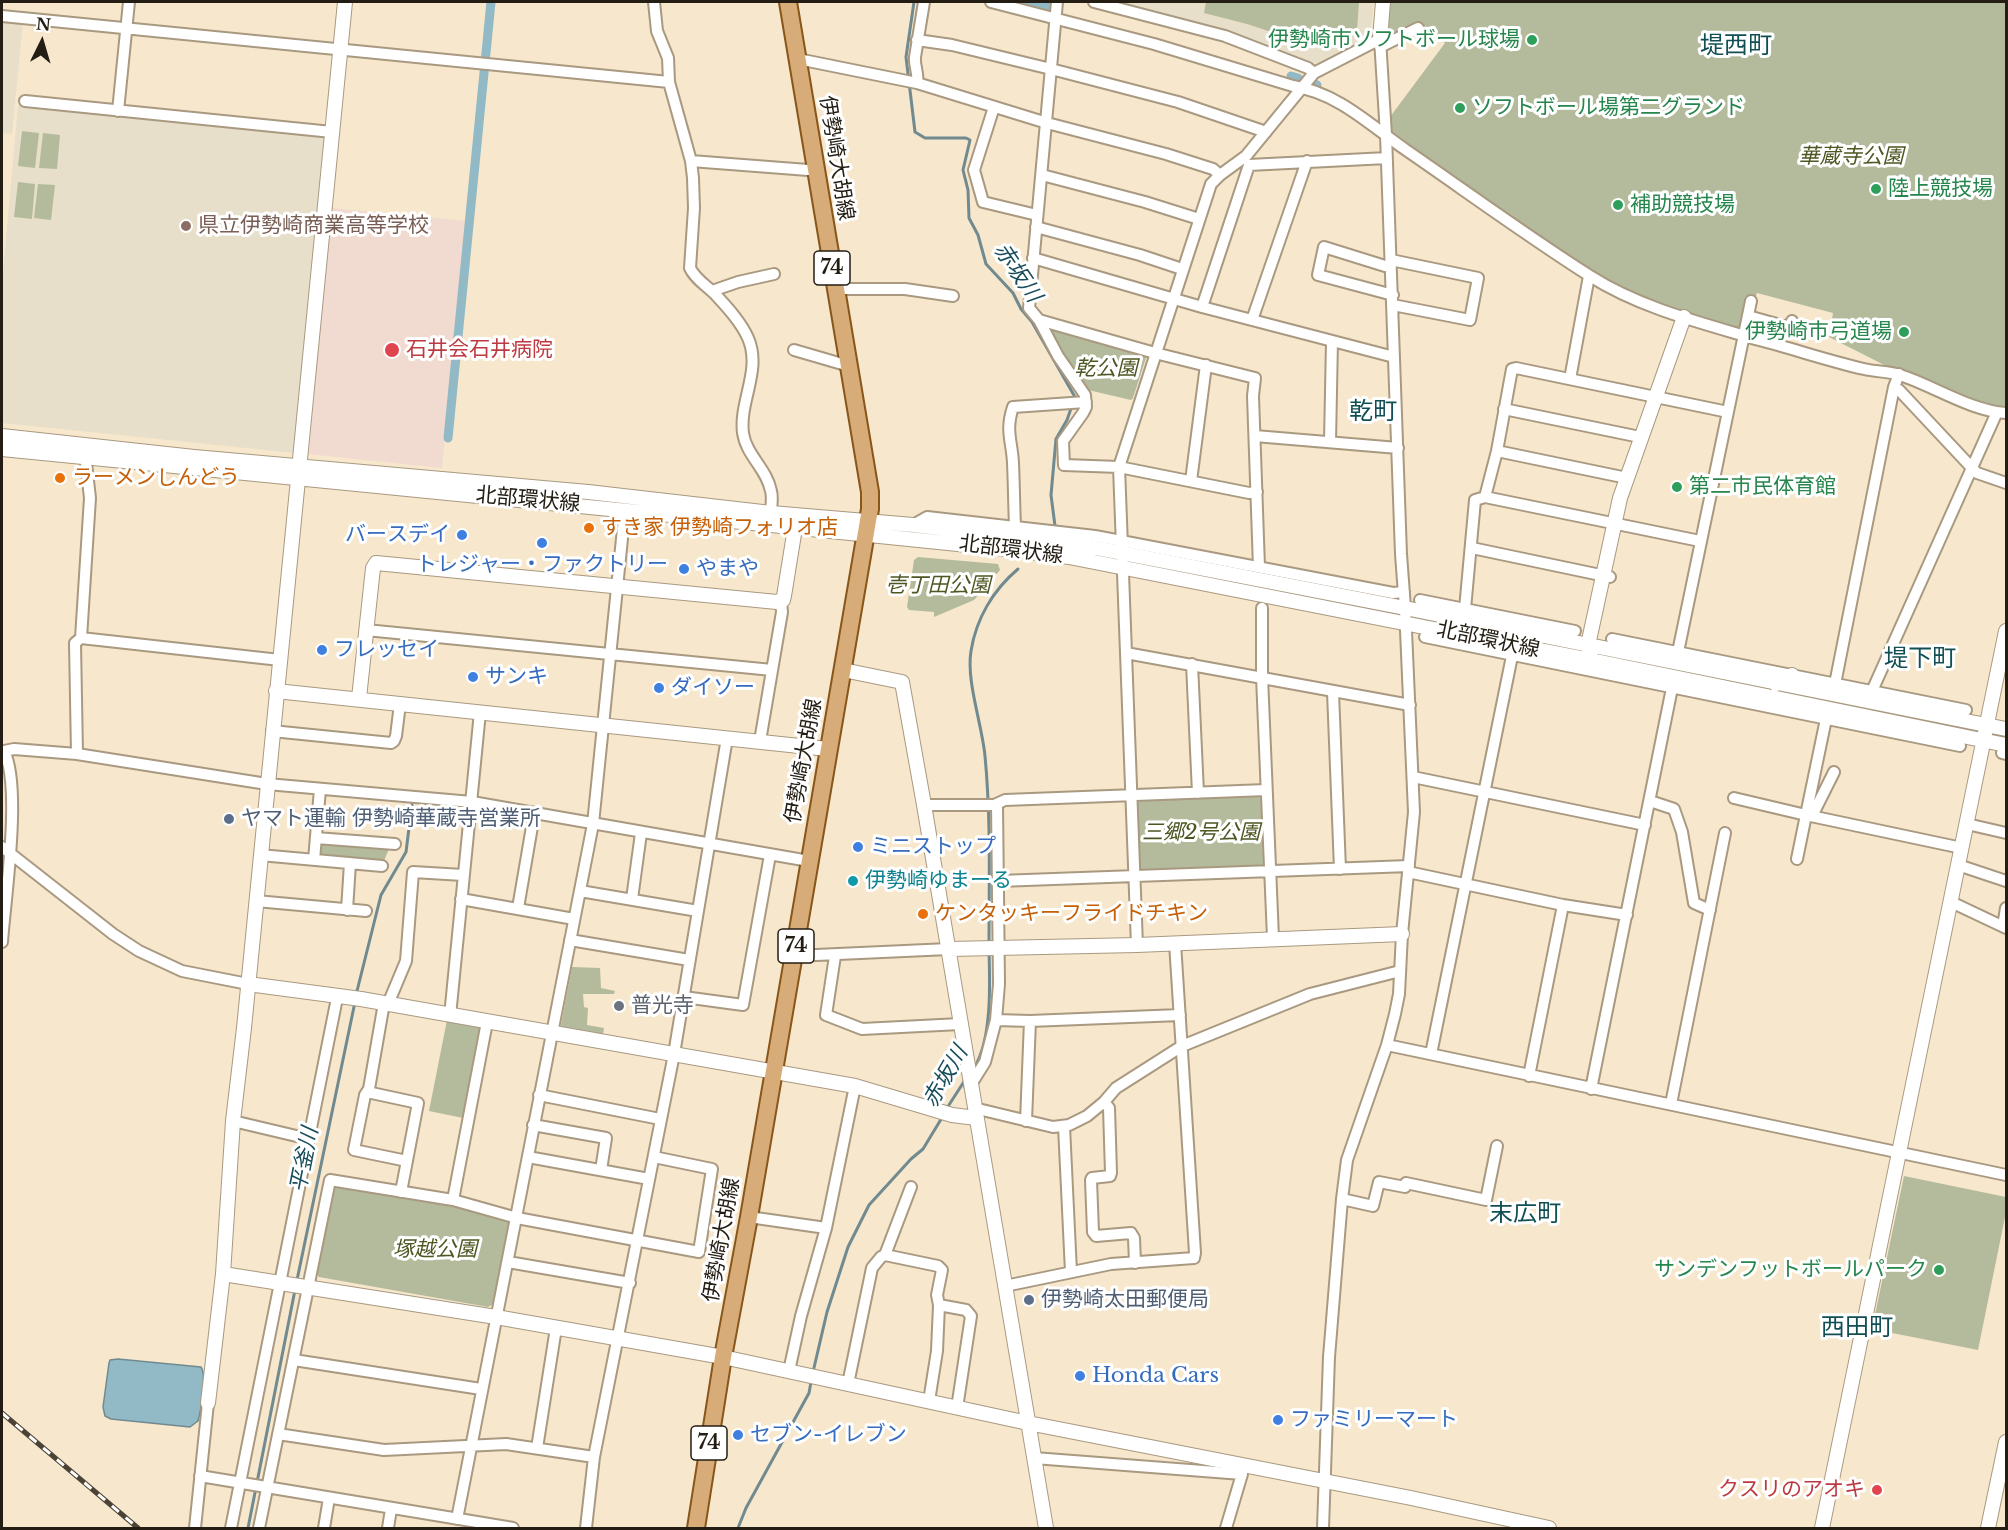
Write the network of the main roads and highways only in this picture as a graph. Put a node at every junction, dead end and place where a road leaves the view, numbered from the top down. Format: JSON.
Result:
{"nodes":[{"id":1,"x":788,"y":2,"type":"edge"},
{"id":2,"x":696,"y":1528,"type":"edge"}],
"edges":[{"from":1,"to":2,"type":"main road","name":"伊勢崎大胡線","number":"74"}]}
